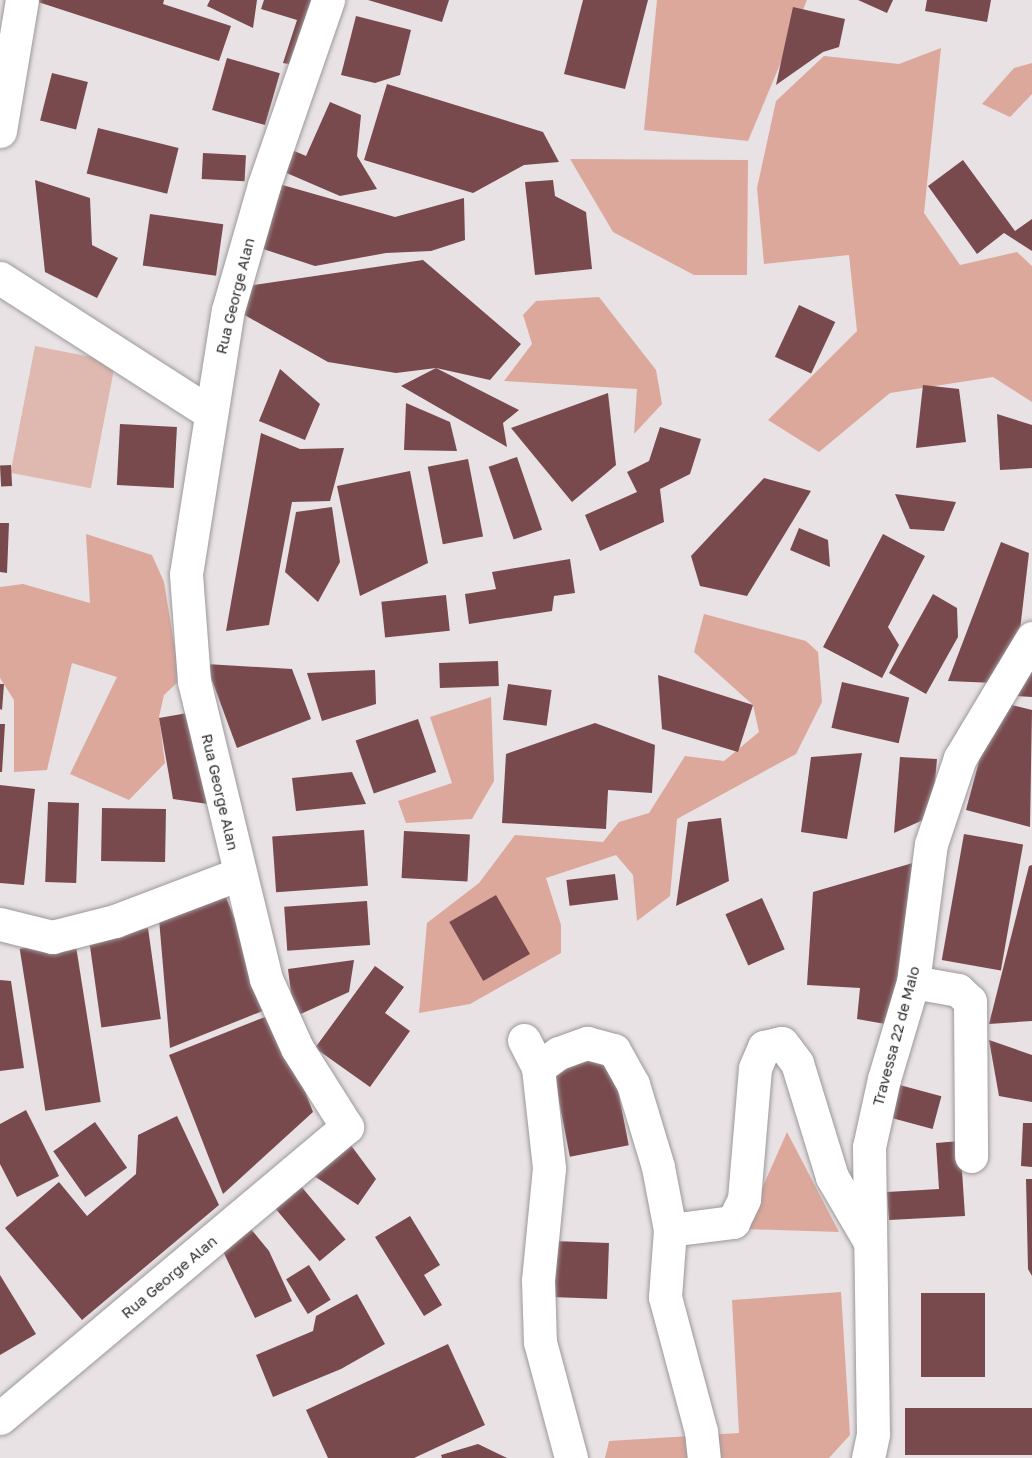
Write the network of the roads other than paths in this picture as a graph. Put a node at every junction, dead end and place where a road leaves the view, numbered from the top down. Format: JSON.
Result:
{"nodes":[{"id":1,"x":22,"y":0,"type":"edge"},
{"id":2,"x":328,"y":0,"type":"edge"},
{"id":3,"x":0,"y":131,"type":"edge"},
{"id":4,"x":0,"y":278,"type":"edge"},
{"id":5,"x":210,"y":413,"type":"junction"},
{"id":6,"x":1032,"y":638,"type":"edge"},
{"id":7,"x":239,"y":874,"type":"junction"},
{"id":8,"x":0,"y":924,"type":"edge"},
{"id":9,"x":914,"y":982,"type":"junction"},
{"id":10,"x":971,"y":1156,"type":"dead end"},
{"id":11,"x":670,"y":1230,"type":"junction"},
{"id":12,"x":871,"y":1243,"type":"junction"},
{"id":13,"x":0,"y":1418,"type":"edge"},
{"id":14,"x":571,"y":1458,"type":"edge"},
{"id":15,"x":704,"y":1458,"type":"edge"},
{"id":16,"x":868,"y":1458,"type":"edge"}],
"edges":[{"from":1,"to":3,"type":"street"},
{"from":2,"to":5,"type":"street","name":"Rua George Alan"},
{"from":4,"to":5,"type":"street"},
{"from":5,"to":7,"type":"street","name":"Rua George Alan"},
{"from":6,"to":9,"type":"street","name":"Travessa 22 de Maio"},
{"from":7,"to":8,"type":"street"},
{"from":7,"to":13,"type":"street","name":"Rua George Alan"},
{"from":9,"to":10,"type":"street"},
{"from":9,"to":12,"type":"street","name":"Travessa 22 de Maio"},
{"from":11,"to":12,"type":"street"},
{"from":11,"to":14,"type":"street"},
{"from":11,"to":15,"type":"street"},
{"from":12,"to":16,"type":"street","name":"Travessa 22 de Maio"}]}
